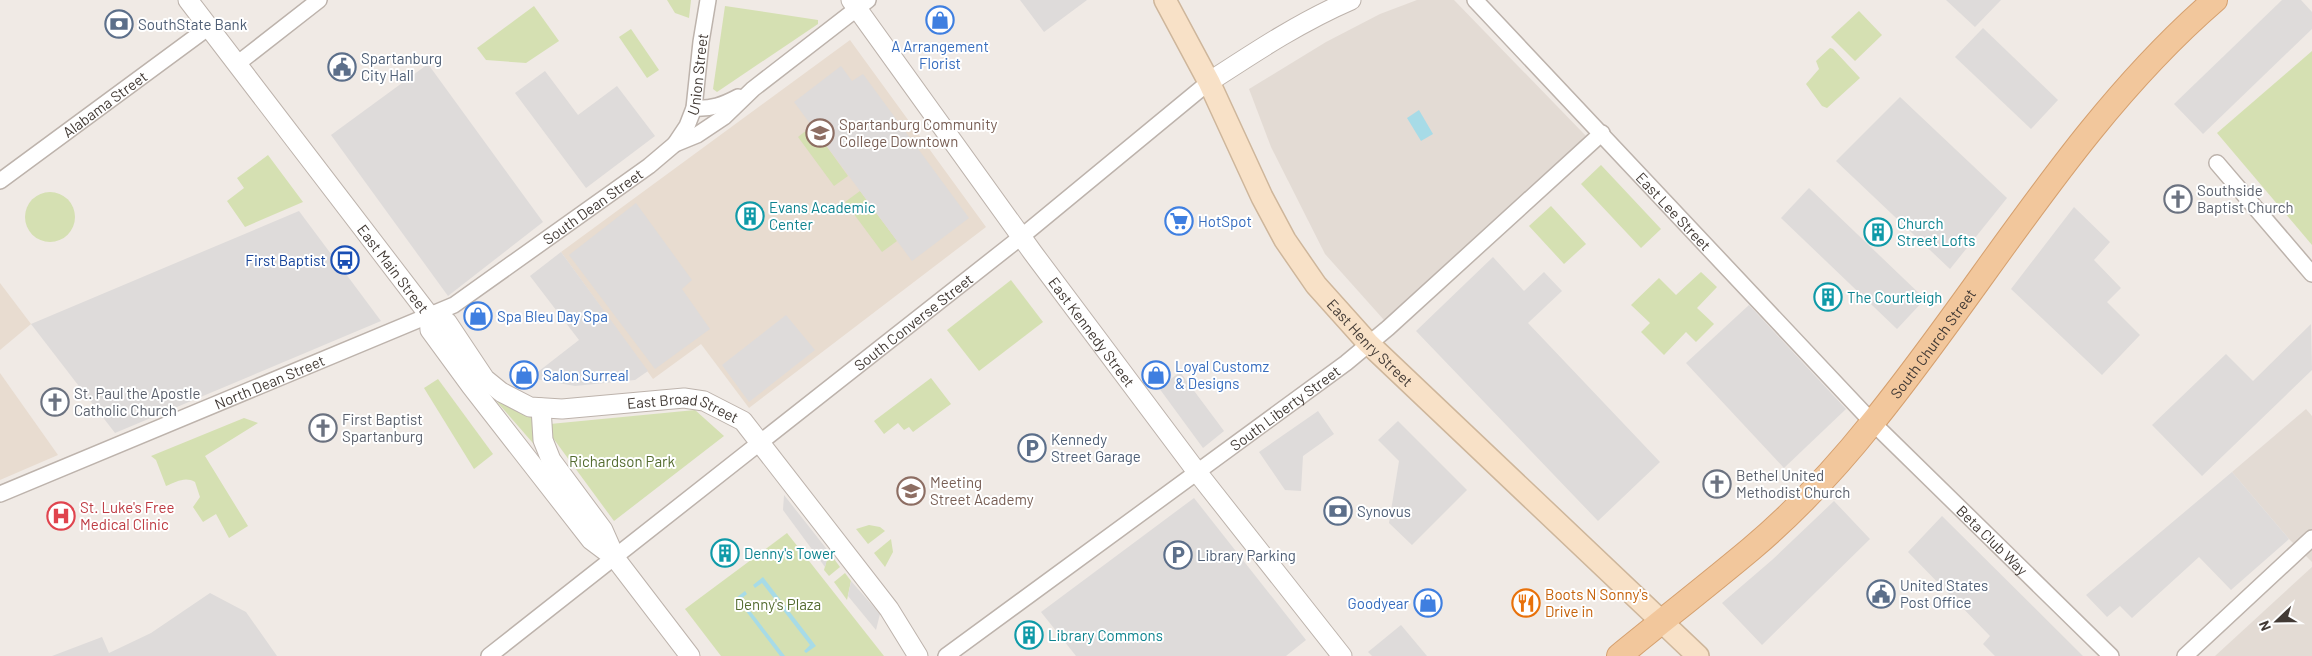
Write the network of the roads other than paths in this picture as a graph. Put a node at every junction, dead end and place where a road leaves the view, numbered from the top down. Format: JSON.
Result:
{"nodes":[{"id":1,"x":188,"y":0,"type":"edge"},
{"id":2,"x":319,"y":0,"type":"edge"},
{"id":3,"x":708,"y":0,"type":"edge"},
{"id":4,"x":1165,"y":0,"type":"edge"},
{"id":5,"x":1351,"y":0,"type":"edge"},
{"id":6,"x":1475,"y":0,"type":"edge"},
{"id":7,"x":2215,"y":0,"type":"edge"},
{"id":8,"x":859,"y":3,"type":"edge"},
{"id":9,"x":209,"y":27,"type":"junction"},
{"id":10,"x":236,"y":64,"type":"junction"},
{"id":11,"x":1209,"y":82,"type":"junction"},
{"id":12,"x":753,"y":89,"type":"junction"},
{"id":13,"x":694,"y":108,"type":"junction"},
{"id":14,"x":1602,"y":133,"type":"junction"},
{"id":15,"x":675,"y":144,"type":"junction"},
{"id":16,"x":2217,"y":162,"type":"dead end"},
{"id":17,"x":0,"y":181,"type":"edge"},
{"id":18,"x":1021,"y":237,"type":"junction"},
{"id":19,"x":2312,"y":274,"type":"edge"},
{"id":20,"x":429,"y":315,"type":"junction"},
{"id":21,"x":1368,"y":344,"type":"junction"},
{"id":22,"x":541,"y":408,"type":"junction"},
{"id":23,"x":1872,"y":423,"type":"junction"},
{"id":24,"x":761,"y":443,"type":"junction"},
{"id":25,"x":1197,"y":472,"type":"junction"},
{"id":26,"x":0,"y":494,"type":"edge"},
{"id":27,"x":2312,"y":538,"type":"edge"},
{"id":28,"x":615,"y":558,"type":"junction"},
{"id":29,"x":1662,"y":620,"type":"junction"},
{"id":30,"x":496,"y":654,"type":"edge"},
{"id":31,"x":690,"y":656,"type":"edge"},
{"id":32,"x":918,"y":656,"type":"edge"},
{"id":33,"x":946,"y":656,"type":"edge"},
{"id":34,"x":1342,"y":656,"type":"edge"},
{"id":35,"x":1619,"y":656,"type":"edge"},
{"id":36,"x":1698,"y":656,"type":"edge"},
{"id":37,"x":2111,"y":656,"type":"edge"},
{"id":38,"x":2185,"y":656,"type":"edge"}],
"edges":[{"from":1,"to":9,"type":"street","name":"East Main Street"},
{"from":2,"to":10,"type":"street"},
{"from":3,"to":13,"type":"street","name":"Union Street"},
{"from":4,"to":11,"type":"main road","name":"East Henry Street"},
{"from":5,"to":11,"type":"street"},
{"from":6,"to":14,"type":"street","name":"East Lee Street"},
{"from":7,"to":23,"type":"main road","name":"South Church Street"},
{"from":8,"to":12,"type":"street","name":"South Dean Street"},
{"from":8,"to":18,"type":"street","name":"East Kennedy Street"},
{"from":9,"to":10,"type":"street","name":"East Main Street"},
{"from":9,"to":17,"type":"street","name":"Alabama Street"},
{"from":10,"to":20,"type":"street","name":"East Main Street"},
{"from":11,"to":18,"type":"street","name":"South Converse Street"},
{"from":11,"to":21,"type":"main road","name":"East Henry Street"},
{"from":12,"to":13,"type":"street","name":"South Dean Street"},
{"from":12,"to":15,"type":"street","name":"South Dean Street"},
{"from":13,"to":15,"type":"street","name":"Union Street"},
{"from":14,"to":21,"type":"street","name":"South Liberty Street"},
{"from":14,"to":23,"type":"street","name":"East Lee Street"},
{"from":15,"to":20,"type":"street","name":"South Dean Street"},
{"from":16,"to":19,"type":"street"},
{"from":18,"to":24,"type":"street","name":"South Converse Street"},
{"from":18,"to":25,"type":"street","name":"East Kennedy Street"},
{"from":20,"to":22,"type":"street","name":"East Broad Street"},
{"from":20,"to":26,"type":"street","name":"North Dean Street"},
{"from":20,"to":28,"type":"street","name":"East Main Street"},
{"from":21,"to":25,"type":"street","name":"South Liberty Street"},
{"from":21,"to":29,"type":"main road","name":"East Henry Street"},
{"from":22,"to":24,"type":"street","name":"East Broad Street"},
{"from":22,"to":28,"type":"street","name":"East Main Street"},
{"from":23,"to":29,"type":"main road","name":"South Church Street"},
{"from":23,"to":37,"type":"street","name":"Beta Club Way"},
{"from":24,"to":28,"type":"street","name":"South Converse Street"},
{"from":24,"to":32,"type":"street","name":"East Broad Street"},
{"from":25,"to":33,"type":"street","name":"South Liberty Street"},
{"from":25,"to":34,"type":"street","name":"East Kennedy Street"},
{"from":27,"to":38,"type":"street"},
{"from":28,"to":30,"type":"street","name":"South Converse Street"},
{"from":28,"to":31,"type":"street","name":"East Main Street"},
{"from":29,"to":35,"type":"main road","name":"South Church Street"},
{"from":29,"to":36,"type":"main road","name":"East Henry Street"}]}
